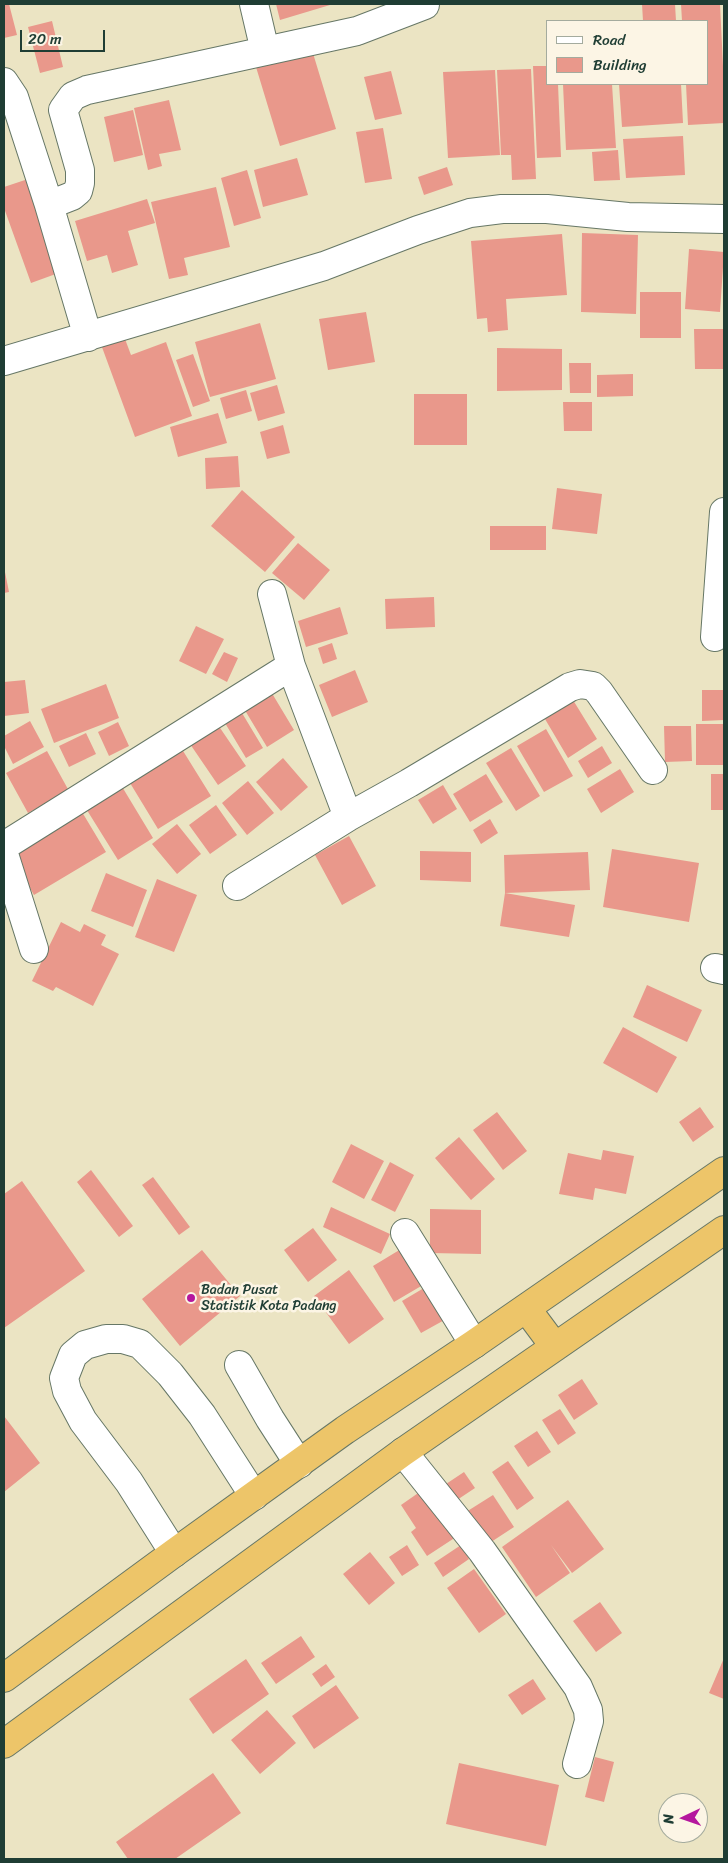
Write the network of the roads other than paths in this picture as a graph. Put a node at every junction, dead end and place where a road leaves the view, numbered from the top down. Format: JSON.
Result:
{"nodes":[{"id":1,"x":254,"y":4,"type":"edge"},
{"id":2,"x":425,"y":4,"type":"edge"},
{"id":3,"x":265,"y":51,"type":"junction"},
{"id":4,"x":4,"y":82,"type":"edge"},
{"id":5,"x":49,"y":205,"type":"junction"},
{"id":6,"x":724,"y":219,"type":"edge"},
{"id":7,"x":88,"y":337,"type":"junction"},
{"id":8,"x":4,"y":361,"type":"edge"},
{"id":9,"x":724,"y":512,"type":"edge"},
{"id":10,"x":272,"y":594,"type":"dead end"},
{"id":11,"x":714,"y":637,"type":"dead end"},
{"id":12,"x":291,"y":666,"type":"junction"},
{"id":13,"x":653,"y":770,"type":"dead end"},
{"id":14,"x":348,"y":817,"type":"junction"},
{"id":15,"x":4,"y":846,"type":"edge"},
{"id":16,"x":4,"y":854,"type":"edge"},
{"id":17,"x":236,"y":886,"type":"dead end"},
{"id":18,"x":34,"y":949,"type":"dead end"},
{"id":19,"x":724,"y":1171,"type":"edge"},
{"id":20,"x":724,"y":1230,"type":"edge"},
{"id":21,"x":405,"y":1233,"type":"dead end"},
{"id":22,"x":526,"y":1308,"type":"junction"},
{"id":23,"x":474,"y":1344,"type":"junction"},
{"id":24,"x":555,"y":1347,"type":"junction"},
{"id":25,"x":239,"y":1365,"type":"dead end"},
{"id":26,"x":403,"y":1452,"type":"junction"},
{"id":27,"x":299,"y":1464,"type":"junction"},
{"id":28,"x":254,"y":1496,"type":"junction"},
{"id":29,"x":174,"y":1553,"type":"junction"},
{"id":30,"x":4,"y":1678,"type":"edge"},
{"id":31,"x":4,"y":1744,"type":"edge"},
{"id":32,"x":576,"y":1764,"type":"dead end"}],
"edges":[{"from":1,"to":3,"type":"street"},
{"from":2,"to":3,"type":"street"},
{"from":3,"to":5,"type":"street"},
{"from":4,"to":5,"type":"street"},
{"from":5,"to":7,"type":"street"},
{"from":6,"to":7,"type":"street"},
{"from":7,"to":8,"type":"street"},
{"from":9,"to":11,"type":"street"},
{"from":10,"to":12,"type":"street"},
{"from":12,"to":14,"type":"street"},
{"from":12,"to":15,"type":"street"},
{"from":13,"to":14,"type":"street"},
{"from":14,"to":17,"type":"street"},
{"from":16,"to":18,"type":"street"},
{"from":19,"to":22,"type":"highway"},
{"from":20,"to":24,"type":"highway"},
{"from":21,"to":23,"type":"street"},
{"from":22,"to":23,"type":"highway"},
{"from":22,"to":24,"type":"highway"},
{"from":23,"to":27,"type":"highway"},
{"from":24,"to":26,"type":"highway"},
{"from":25,"to":27,"type":"street"},
{"from":26,"to":31,"type":"highway"},
{"from":26,"to":32,"type":"street"},
{"from":27,"to":28,"type":"highway"},
{"from":28,"to":29,"type":"highway"},
{"from":28,"to":29,"type":"street"},
{"from":29,"to":30,"type":"highway"}]}
